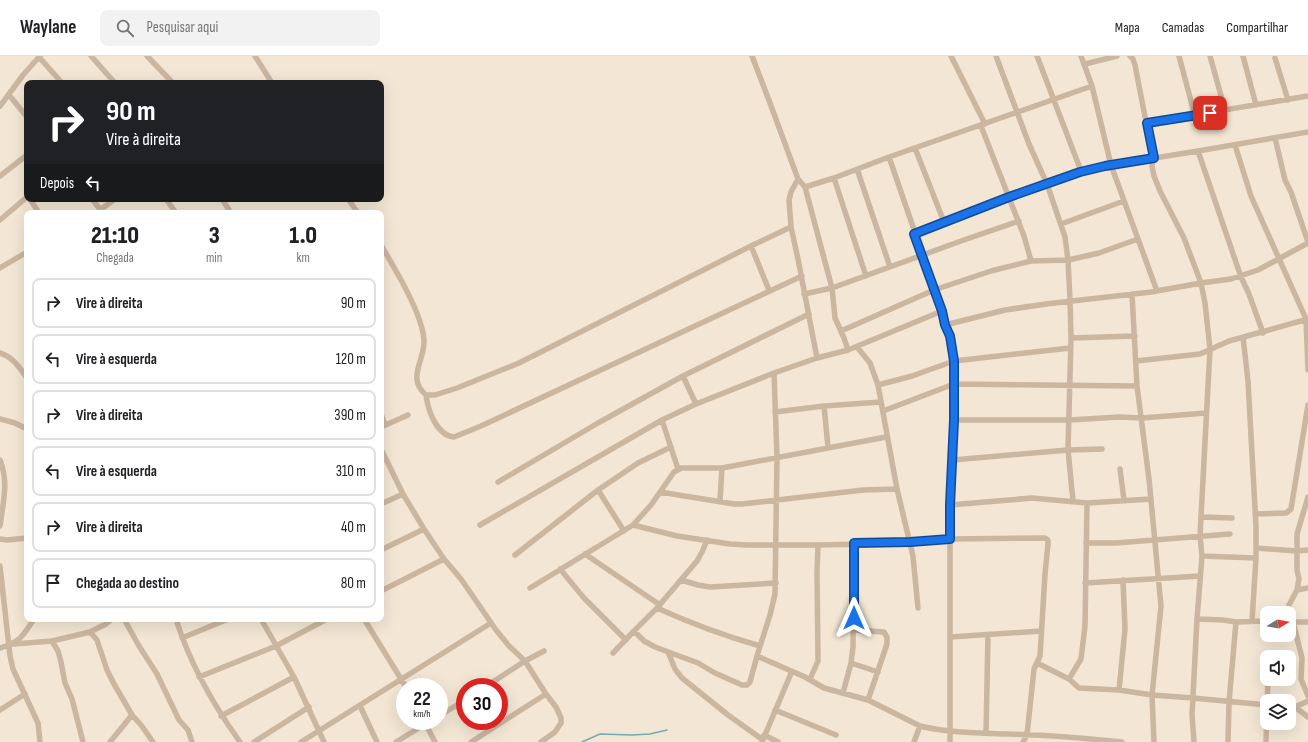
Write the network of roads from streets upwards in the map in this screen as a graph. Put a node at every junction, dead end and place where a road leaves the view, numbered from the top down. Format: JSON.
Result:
{"nodes":[{"id":1,"x":91,"y":56,"type":"edge"},
{"id":2,"x":147,"y":56,"type":"edge"},
{"id":3,"x":255,"y":56,"type":"edge"},
{"id":4,"x":752,"y":56,"type":"edge"},
{"id":5,"x":951,"y":56,"type":"edge"},
{"id":6,"x":996,"y":56,"type":"edge"},
{"id":7,"x":1037,"y":56,"type":"edge"},
{"id":8,"x":1081,"y":56,"type":"edge"},
{"id":9,"x":1117,"y":56,"type":"edge"},
{"id":10,"x":1130,"y":56,"type":"edge"},
{"id":11,"x":1179,"y":56,"type":"edge"},
{"id":12,"x":1210,"y":56,"type":"edge"},
{"id":13,"x":1243,"y":56,"type":"edge"},
{"id":14,"x":39,"y":57,"type":"edge"},
{"id":15,"x":1275,"y":58,"type":"dead end"},
{"id":16,"x":1085,"y":64,"type":"junction"},
{"id":17,"x":59,"y":80,"type":"edge"},
{"id":18,"x":112,"y":80,"type":"edge"},
{"id":19,"x":169,"y":80,"type":"edge"},
{"id":20,"x":270,"y":80,"type":"edge"},
{"id":21,"x":1092,"y":86,"type":"junction"},
{"id":22,"x":9,"y":95,"type":"junction"},
{"id":23,"x":1308,"y":96,"type":"edge"},
{"id":24,"x":1054,"y":99,"type":"junction"},
{"id":25,"x":1288,"y":100,"type":"junction"},
{"id":26,"x":1256,"y":105,"type":"junction"},
{"id":27,"x":0,"y":106,"type":"edge"},
{"id":28,"x":1225,"y":110,"type":"junction"},
{"id":29,"x":1017,"y":112,"type":"junction"},
{"id":30,"x":24,"y":113,"type":"edge"},
{"id":31,"x":1195,"y":116,"type":"junction"},
{"id":32,"x":1147,"y":123,"type":"junction"},
{"id":33,"x":983,"y":125,"type":"junction"},
{"id":34,"x":1308,"y":132,"type":"edge"},
{"id":35,"x":1275,"y":138,"type":"junction"},
{"id":36,"x":1235,"y":145,"type":"junction"},
{"id":37,"x":915,"y":148,"type":"junction"},
{"id":38,"x":1198,"y":151,"type":"junction"},
{"id":39,"x":24,"y":157,"type":"edge"},
{"id":40,"x":889,"y":157,"type":"junction"},
{"id":41,"x":1154,"y":158,"type":"junction"},
{"id":42,"x":1111,"y":165,"type":"junction"},
{"id":43,"x":857,"y":169,"type":"junction"},
{"id":44,"x":1080,"y":172,"type":"junction"},
{"id":45,"x":0,"y":176,"type":"edge"},
{"id":46,"x":834,"y":178,"type":"junction"},
{"id":47,"x":798,"y":179,"type":"junction"},
{"id":48,"x":1047,"y":184,"type":"junction"},
{"id":49,"x":805,"y":187,"type":"junction"},
{"id":50,"x":1009,"y":197,"type":"junction"},
{"id":51,"x":24,"y":200,"type":"edge"},
{"id":52,"x":1124,"y":201,"type":"junction"},
{"id":53,"x":112,"y":202,"type":"edge"},
{"id":54,"x":102,"y":210,"type":"edge"},
{"id":55,"x":0,"y":220,"type":"edge"},
{"id":56,"x":1019,"y":221,"type":"junction"},
{"id":57,"x":944,"y":222,"type":"junction"},
{"id":58,"x":1061,"y":224,"type":"junction"},
{"id":59,"x":790,"y":228,"type":"junction"},
{"id":60,"x":914,"y":234,"type":"junction"},
{"id":61,"x":1138,"y":239,"type":"junction"},
{"id":62,"x":1308,"y":243,"type":"edge"},
{"id":63,"x":751,"y":246,"type":"junction"},
{"id":64,"x":384,"y":251,"type":"edge"},
{"id":65,"x":24,"y":254,"type":"edge"},
{"id":66,"x":922,"y":255,"type":"junction"},
{"id":67,"x":1278,"y":259,"type":"junction"},
{"id":68,"x":1068,"y":260,"type":"junction"},
{"id":69,"x":1031,"y":261,"type":"junction"},
{"id":70,"x":890,"y":267,"type":"junction"},
{"id":71,"x":0,"y":268,"type":"edge"},
{"id":72,"x":802,"y":276,"type":"junction"},
{"id":73,"x":866,"y":276,"type":"junction"},
{"id":74,"x":1241,"y":277,"type":"junction"},
{"id":75,"x":1201,"y":283,"type":"junction"},
{"id":76,"x":832,"y":288,"type":"junction"},
{"id":77,"x":769,"y":290,"type":"junction"},
{"id":78,"x":934,"y":290,"type":"junction"},
{"id":79,"x":1157,"y":291,"type":"junction"},
{"id":80,"x":804,"y":294,"type":"junction"},
{"id":81,"x":1132,"y":294,"type":"junction"},
{"id":82,"x":1070,"y":300,"type":"junction"},
{"id":83,"x":942,"y":311,"type":"junction"},
{"id":84,"x":808,"y":314,"type":"junction"},
{"id":85,"x":1307,"y":319,"type":"edge"},
{"id":86,"x":945,"y":325,"type":"junction"},
{"id":87,"x":841,"y":331,"type":"junction"},
{"id":88,"x":1263,"y":333,"type":"junction"},
{"id":89,"x":1134,"y":336,"type":"junction"},
{"id":90,"x":1243,"y":337,"type":"junction"},
{"id":91,"x":1070,"y":338,"type":"junction"},
{"id":92,"x":857,"y":347,"type":"junction"},
{"id":93,"x":1070,"y":348,"type":"junction"},
{"id":94,"x":1210,"y":349,"type":"junction"},
{"id":95,"x":848,"y":350,"type":"junction"},
{"id":96,"x":0,"y":353,"type":"edge"},
{"id":97,"x":818,"y":358,"type":"junction"},
{"id":98,"x":954,"y":361,"type":"junction"},
{"id":99,"x":1136,"y":361,"type":"junction"},
{"id":100,"x":1308,"y":370,"type":"edge"},
{"id":101,"x":774,"y":373,"type":"junction"},
{"id":102,"x":24,"y":374,"type":"edge"},
{"id":103,"x":683,"y":376,"type":"junction"},
{"id":104,"x":954,"y":384,"type":"junction"},
{"id":105,"x":878,"y":385,"type":"junction"},
{"id":106,"x":1070,"y":385,"type":"junction"},
{"id":107,"x":1137,"y":386,"type":"junction"},
{"id":108,"x":426,"y":395,"type":"junction"},
{"id":109,"x":881,"y":402,"type":"junction"},
{"id":110,"x":696,"y":404,"type":"junction"},
{"id":111,"x":1308,"y":405,"type":"edge"},
{"id":112,"x":824,"y":406,"type":"junction"},
{"id":113,"x":883,"y":411,"type":"junction"},
{"id":114,"x":775,"y":412,"type":"junction"},
{"id":115,"x":1206,"y":413,"type":"junction"},
{"id":116,"x":408,"y":415,"type":"dead end"},
{"id":117,"x":1142,"y":418,"type":"junction"},
{"id":118,"x":0,"y":419,"type":"edge"},
{"id":119,"x":662,"y":420,"type":"junction"},
{"id":120,"x":954,"y":420,"type":"junction"},
{"id":121,"x":1069,"y":420,"type":"junction"},
{"id":122,"x":384,"y":426,"type":"edge"},
{"id":123,"x":24,"y":428,"type":"edge"},
{"id":124,"x":886,"y":437,"type":"junction"},
{"id":125,"x":828,"y":447,"type":"junction"},
{"id":126,"x":671,"y":448,"type":"junction"},
{"id":127,"x":1102,"y":449,"type":"dead end"},
{"id":128,"x":1068,"y":450,"type":"junction"},
{"id":129,"x":776,"y":457,"type":"junction"},
{"id":130,"x":0,"y":460,"type":"edge"},
{"id":131,"x":384,"y":460,"type":"edge"},
{"id":132,"x":953,"y":460,"type":"junction"},
{"id":133,"x":722,"y":468,"type":"junction"},
{"id":134,"x":678,"y":469,"type":"junction"},
{"id":135,"x":1120,"y":469,"type":"dead end"},
{"id":136,"x":498,"y":482,"type":"dead end"},
{"id":137,"x":897,"y":489,"type":"junction"},
{"id":138,"x":598,"y":490,"type":"junction"},
{"id":139,"x":660,"y":492,"type":"junction"},
{"id":140,"x":403,"y":494,"type":"junction"},
{"id":141,"x":1308,"y":497,"type":"edge"},
{"id":142,"x":1151,"y":499,"type":"junction"},
{"id":143,"x":1124,"y":500,"type":"junction"},
{"id":144,"x":720,"y":501,"type":"junction"},
{"id":145,"x":776,"y":501,"type":"junction"},
{"id":146,"x":1073,"y":501,"type":"junction"},
{"id":147,"x":384,"y":503,"type":"edge"},
{"id":148,"x":1087,"y":503,"type":"junction"},
{"id":149,"x":950,"y":505,"type":"junction"},
{"id":150,"x":1255,"y":514,"type":"junction"},
{"id":151,"x":1,"y":515,"type":"edge"},
{"id":152,"x":1201,"y":517,"type":"junction"},
{"id":153,"x":1232,"y":518,"type":"dead end"},
{"id":154,"x":480,"y":525,"type":"dead end"},
{"id":155,"x":633,"y":525,"type":"junction"},
{"id":156,"x":0,"y":526,"type":"edge"},
{"id":157,"x":424,"y":529,"type":"junction"},
{"id":158,"x":624,"y":531,"type":"junction"},
{"id":159,"x":1230,"y":534,"type":"dead end"},
{"id":160,"x":1200,"y":536,"type":"junction"},
{"id":161,"x":24,"y":538,"type":"edge"},
{"id":162,"x":0,"y":539,"type":"edge"},
{"id":163,"x":950,"y":539,"type":"junction"},
{"id":164,"x":707,"y":540,"type":"junction"},
{"id":165,"x":1155,"y":540,"type":"junction"},
{"id":166,"x":910,"y":542,"type":"junction"},
{"id":167,"x":854,"y":543,"type":"junction"},
{"id":168,"x":1086,"y":543,"type":"junction"},
{"id":169,"x":775,"y":545,"type":"junction"},
{"id":170,"x":818,"y":545,"type":"junction"},
{"id":171,"x":1256,"y":548,"type":"junction"},
{"id":172,"x":384,"y":549,"type":"edge"},
{"id":173,"x":1308,"y":550,"type":"edge"},
{"id":174,"x":1296,"y":551,"type":"junction"},
{"id":175,"x":586,"y":554,"type":"junction"},
{"id":176,"x":515,"y":555,"type":"dead end"},
{"id":177,"x":1202,"y":556,"type":"junction"},
{"id":178,"x":1256,"y":558,"type":"junction"},
{"id":179,"x":444,"y":559,"type":"junction"},
{"id":180,"x":0,"y":566,"type":"edge"},
{"id":181,"x":560,"y":570,"type":"junction"},
{"id":182,"x":1200,"y":576,"type":"junction"},
{"id":183,"x":681,"y":580,"type":"junction"},
{"id":184,"x":1123,"y":580,"type":"junction"},
{"id":185,"x":1158,"y":580,"type":"junction"},
{"id":186,"x":776,"y":583,"type":"junction"},
{"id":187,"x":1085,"y":583,"type":"junction"},
{"id":188,"x":530,"y":588,"type":"dead end"},
{"id":189,"x":1308,"y":588,"type":"edge"},
{"id":190,"x":384,"y":589,"type":"edge"},
{"id":191,"x":1297,"y":590,"type":"junction"},
{"id":192,"x":1289,"y":606,"type":"edge"},
{"id":193,"x":658,"y":607,"type":"junction"},
{"id":194,"x":918,"y":608,"type":"dead end"},
{"id":195,"x":2,"y":618,"type":"edge"},
{"id":196,"x":1196,"y":619,"type":"junction"},
{"id":197,"x":1252,"y":621,"type":"junction"},
{"id":198,"x":32,"y":622,"type":"edge"},
{"id":199,"x":108,"y":622,"type":"edge"},
{"id":200,"x":126,"y":622,"type":"edge"},
{"id":201,"x":177,"y":622,"type":"edge"},
{"id":202,"x":221,"y":622,"type":"edge"},
{"id":203,"x":263,"y":622,"type":"edge"},
{"id":204,"x":321,"y":622,"type":"edge"},
{"id":205,"x":366,"y":622,"type":"edge"},
{"id":206,"x":491,"y":622,"type":"junction"},
{"id":207,"x":1236,"y":622,"type":"junction"},
{"id":208,"x":1260,"y":622,"type":"edge"},
{"id":209,"x":1296,"y":622,"type":"edge"},
{"id":210,"x":1308,"y":622,"type":"edge"},
{"id":211,"x":854,"y":630,"type":"junction"},
{"id":212,"x":634,"y":631,"type":"junction"},
{"id":213,"x":1041,"y":631,"type":"junction"},
{"id":214,"x":90,"y":632,"type":"junction"},
{"id":215,"x":988,"y":635,"type":"junction"},
{"id":216,"x":950,"y":637,"type":"junction"},
{"id":217,"x":182,"y":638,"type":"junction"},
{"id":218,"x":1296,"y":638,"type":"edge"},
{"id":219,"x":626,"y":640,"type":"junction"},
{"id":220,"x":52,"y":641,"type":"junction"},
{"id":221,"x":11,"y":645,"type":"junction"},
{"id":222,"x":276,"y":646,"type":"junction"},
{"id":223,"x":760,"y":646,"type":"junction"},
{"id":224,"x":0,"y":648,"type":"edge"},
{"id":225,"x":544,"y":651,"type":"dead end"},
{"id":226,"x":668,"y":652,"type":"junction"},
{"id":227,"x":613,"y":654,"type":"dead end"},
{"id":228,"x":758,"y":656,"type":"junction"},
{"id":229,"x":524,"y":661,"type":"junction"},
{"id":230,"x":851,"y":663,"type":"junction"},
{"id":231,"x":1037,"y":663,"type":"junction"},
{"id":232,"x":792,"y":671,"type":"junction"},
{"id":233,"x":878,"y":672,"type":"junction"},
{"id":234,"x":199,"y":677,"type":"junction"},
{"id":235,"x":294,"y":677,"type":"junction"},
{"id":236,"x":401,"y":678,"type":"edge"},
{"id":237,"x":405,"y":678,"type":"edge"},
{"id":238,"x":498,"y":678,"type":"edge"},
{"id":239,"x":810,"y":679,"type":"junction"},
{"id":240,"x":1069,"y":679,"type":"junction"},
{"id":241,"x":396,"y":684,"type":"edge"},
{"id":242,"x":1120,"y":690,"type":"junction"},
{"id":243,"x":843,"y":693,"type":"junction"},
{"id":244,"x":25,"y":694,"type":"junction"},
{"id":245,"x":546,"y":694,"type":"junction"},
{"id":246,"x":1152,"y":695,"type":"junction"},
{"id":247,"x":1308,"y":696,"type":"edge"},
{"id":248,"x":1193,"y":698,"type":"junction"},
{"id":249,"x":868,"y":700,"type":"junction"},
{"id":250,"x":1308,"y":700,"type":"edge"},
{"id":251,"x":1229,"y":702,"type":"junction"},
{"id":252,"x":1260,"y":704,"type":"edge"},
{"id":253,"x":1296,"y":705,"type":"edge"},
{"id":254,"x":360,"y":706,"type":"junction"},
{"id":255,"x":309,"y":707,"type":"junction"},
{"id":256,"x":0,"y":710,"type":"edge"},
{"id":257,"x":775,"y":710,"type":"junction"},
{"id":258,"x":1296,"y":710,"type":"edge"},
{"id":259,"x":132,"y":715,"type":"junction"},
{"id":260,"x":221,"y":716,"type":"junction"},
{"id":261,"x":1308,"y":717,"type":"edge"},
{"id":262,"x":920,"y":726,"type":"junction"},
{"id":263,"x":414,"y":730,"type":"edge"},
{"id":264,"x":429,"y":730,"type":"edge"},
{"id":265,"x":1266,"y":730,"type":"edge"},
{"id":266,"x":320,"y":731,"type":"junction"},
{"id":267,"x":951,"y":731,"type":"junction"},
{"id":268,"x":986,"y":733,"type":"junction"},
{"id":269,"x":1027,"y":734,"type":"junction"},
{"id":270,"x":836,"y":735,"type":"dead end"},
{"id":271,"x":763,"y":739,"type":"edge"},
{"id":272,"x":1082,"y":740,"type":"edge"},
{"id":273,"x":40,"y":742,"type":"edge"},
{"id":274,"x":83,"y":742,"type":"edge"},
{"id":275,"x":110,"y":742,"type":"edge"},
{"id":276,"x":153,"y":742,"type":"edge"},
{"id":277,"x":192,"y":742,"type":"edge"},
{"id":278,"x":240,"y":742,"type":"edge"},
{"id":279,"x":254,"y":742,"type":"edge"},
{"id":280,"x":301,"y":742,"type":"edge"},
{"id":281,"x":324,"y":742,"type":"edge"},
{"id":282,"x":377,"y":742,"type":"edge"},
{"id":283,"x":396,"y":742,"type":"edge"},
{"id":284,"x":434,"y":742,"type":"edge"},
{"id":285,"x":470,"y":742,"type":"edge"},
{"id":286,"x":541,"y":742,"type":"edge"},
{"id":287,"x":778,"y":742,"type":"edge"},
{"id":288,"x":914,"y":742,"type":"edge"},
{"id":289,"x":950,"y":742,"type":"edge"},
{"id":290,"x":1023,"y":742,"type":"edge"},
{"id":291,"x":1119,"y":742,"type":"edge"},
{"id":292,"x":1122,"y":742,"type":"edge"},
{"id":293,"x":1154,"y":742,"type":"edge"},
{"id":294,"x":1194,"y":742,"type":"edge"},
{"id":295,"x":1228,"y":742,"type":"edge"},
{"id":296,"x":1266,"y":742,"type":"edge"}],
"edges":[{"from":1,"to":18,"type":"street"},
{"from":2,"to":19,"type":"street"},
{"from":3,"to":20,"type":"street"},
{"from":4,"to":47,"type":"street"},
{"from":5,"to":33,"type":"street"},
{"from":6,"to":29,"type":"street"},
{"from":7,"to":24,"type":"street"},
{"from":8,"to":16,"type":"street"},
{"from":9,"to":16,"type":"street"},
{"from":10,"to":32,"type":"street"},
{"from":11,"to":31,"type":"street"},
{"from":12,"to":28,"type":"street"},
{"from":13,"to":26,"type":"street"},
{"from":14,"to":17,"type":"street"},
{"from":14,"to":22,"type":"street"},
{"from":15,"to":25,"type":"street"},
{"from":16,"to":21,"type":"street"},
{"from":21,"to":24,"type":"street"},
{"from":21,"to":42,"type":"street"},
{"from":22,"to":27,"type":"street"},
{"from":22,"to":30,"type":"street"},
{"from":23,"to":25,"type":"street"},
{"from":24,"to":29,"type":"street"},
{"from":24,"to":44,"type":"street"},
{"from":25,"to":26,"type":"street"},
{"from":26,"to":28,"type":"street"},
{"from":28,"to":31,"type":"street"},
{"from":29,"to":33,"type":"street"},
{"from":29,"to":48,"type":"street"},
{"from":31,"to":32,"type":"street"},
{"from":32,"to":41,"type":"street"},
{"from":33,"to":37,"type":"street"},
{"from":33,"to":50,"type":"street"},
{"from":34,"to":35,"type":"street"},
{"from":35,"to":36,"type":"street"},
{"from":35,"to":62,"type":"street"},
{"from":36,"to":38,"type":"street"},
{"from":36,"to":67,"type":"street"},
{"from":37,"to":40,"type":"street"},
{"from":37,"to":57,"type":"street"},
{"from":38,"to":41,"type":"street"},
{"from":38,"to":74,"type":"street"},
{"from":39,"to":45,"type":"street"},
{"from":40,"to":43,"type":"street"},
{"from":40,"to":60,"type":"street"},
{"from":41,"to":42,"type":"street"},
{"from":41,"to":75,"type":"street"},
{"from":42,"to":44,"type":"street"},
{"from":42,"to":52,"type":"street"},
{"from":43,"to":46,"type":"street"},
{"from":43,"to":70,"type":"street"},
{"from":44,"to":48,"type":"street"},
{"from":46,"to":49,"type":"street"},
{"from":46,"to":73,"type":"street"},
{"from":47,"to":49,"type":"street"},
{"from":47,"to":59,"type":"street"},
{"from":48,"to":50,"type":"street"},
{"from":48,"to":58,"type":"street"},
{"from":49,"to":76,"type":"street"},
{"from":50,"to":56,"type":"street"},
{"from":50,"to":57,"type":"street"},
{"from":51,"to":55,"type":"street"},
{"from":52,"to":58,"type":"street"},
{"from":52,"to":61,"type":"street"},
{"from":53,"to":54,"type":"street"},
{"from":56,"to":66,"type":"street"},
{"from":56,"to":69,"type":"street"},
{"from":57,"to":60,"type":"street"},
{"from":58,"to":68,"type":"street"},
{"from":59,"to":63,"type":"street"},
{"from":59,"to":72,"type":"street"},
{"from":60,"to":66,"type":"street"},
{"from":61,"to":68,"type":"street"},
{"from":61,"to":79,"type":"street"},
{"from":62,"to":67,"type":"street"},
{"from":63,"to":77,"type":"street"},
{"from":63,"to":108,"type":"street"},
{"from":64,"to":108,"type":"street"},
{"from":65,"to":71,"type":"street"},
{"from":66,"to":70,"type":"street"},
{"from":66,"to":78,"type":"street"},
{"from":67,"to":74,"type":"street"},
{"from":67,"to":85,"type":"street"},
{"from":68,"to":69,"type":"street"},
{"from":68,"to":82,"type":"street"},
{"from":69,"to":78,"type":"street"},
{"from":70,"to":73,"type":"street"},
{"from":72,"to":77,"type":"street"},
{"from":72,"to":80,"type":"street"},
{"from":73,"to":76,"type":"street"},
{"from":74,"to":75,"type":"street"},
{"from":74,"to":88,"type":"street"},
{"from":75,"to":79,"type":"street"},
{"from":75,"to":94,"type":"street"},
{"from":76,"to":80,"type":"street"},
{"from":76,"to":87,"type":"street"},
{"from":77,"to":108,"type":"street"},
{"from":78,"to":83,"type":"street"},
{"from":78,"to":87,"type":"street"},
{"from":79,"to":81,"type":"street"},
{"from":80,"to":84,"type":"street"},
{"from":81,"to":82,"type":"street"},
{"from":81,"to":89,"type":"street"},
{"from":82,"to":86,"type":"street"},
{"from":82,"to":91,"type":"street"},
{"from":83,"to":86,"type":"street"},
{"from":83,"to":92,"type":"street"},
{"from":84,"to":97,"type":"street"},
{"from":84,"to":103,"type":"street"},
{"from":85,"to":88,"type":"street"},
{"from":85,"to":100,"type":"street"},
{"from":86,"to":98,"type":"street"},
{"from":87,"to":95,"type":"street"},
{"from":88,"to":90,"type":"street"},
{"from":89,"to":91,"type":"street"},
{"from":89,"to":99,"type":"street"},
{"from":90,"to":94,"type":"street"},
{"from":90,"to":150,"type":"street"},
{"from":91,"to":93,"type":"street"},
{"from":92,"to":95,"type":"street"},
{"from":92,"to":105,"type":"street"},
{"from":93,"to":98,"type":"street"},
{"from":93,"to":106,"type":"street"},
{"from":94,"to":99,"type":"street"},
{"from":94,"to":115,"type":"street"},
{"from":95,"to":97,"type":"street"},
{"from":96,"to":102,"type":"street"},
{"from":97,"to":101,"type":"street"},
{"from":98,"to":104,"type":"street"},
{"from":98,"to":105,"type":"street"},
{"from":99,"to":107,"type":"street"},
{"from":101,"to":110,"type":"street"},
{"from":101,"to":114,"type":"street"},
{"from":103,"to":110,"type":"street"},
{"from":103,"to":136,"type":"street"},
{"from":104,"to":106,"type":"street"},
{"from":104,"to":113,"type":"street"},
{"from":104,"to":120,"type":"street"},
{"from":105,"to":109,"type":"street"},
{"from":106,"to":107,"type":"street"},
{"from":106,"to":121,"type":"street"},
{"from":107,"to":117,"type":"street"},
{"from":109,"to":112,"type":"street"},
{"from":109,"to":113,"type":"street"},
{"from":110,"to":119,"type":"street"},
{"from":111,"to":150,"type":"street"},
{"from":112,"to":114,"type":"street"},
{"from":112,"to":125,"type":"street"},
{"from":113,"to":124,"type":"street"},
{"from":114,"to":129,"type":"street"},
{"from":115,"to":117,"type":"street"},
{"from":115,"to":152,"type":"street"},
{"from":116,"to":122,"type":"street"},
{"from":117,"to":121,"type":"street"},
{"from":117,"to":142,"type":"street"},
{"from":118,"to":123,"type":"street"},
{"from":119,"to":126,"type":"street"},
{"from":119,"to":154,"type":"street"},
{"from":120,"to":121,"type":"street"},
{"from":120,"to":132,"type":"street"},
{"from":121,"to":128,"type":"street"},
{"from":124,"to":125,"type":"street"},
{"from":124,"to":137,"type":"street"},
{"from":125,"to":129,"type":"street"},
{"from":126,"to":134,"type":"street"},
{"from":126,"to":138,"type":"street"},
{"from":127,"to":128,"type":"street"},
{"from":128,"to":132,"type":"street"},
{"from":128,"to":146,"type":"street"},
{"from":129,"to":133,"type":"street"},
{"from":129,"to":145,"type":"street"},
{"from":130,"to":151,"type":"street"},
{"from":131,"to":140,"type":"street"},
{"from":132,"to":149,"type":"street"},
{"from":133,"to":134,"type":"street"},
{"from":133,"to":144,"type":"street"},
{"from":134,"to":139,"type":"street"},
{"from":135,"to":143,"type":"street"},
{"from":137,"to":145,"type":"street"},
{"from":137,"to":166,"type":"street"},
{"from":138,"to":158,"type":"street"},
{"from":138,"to":176,"type":"street"},
{"from":139,"to":144,"type":"street"},
{"from":139,"to":155,"type":"street"},
{"from":140,"to":147,"type":"street"},
{"from":140,"to":157,"type":"street"},
{"from":141,"to":174,"type":"street"},
{"from":142,"to":143,"type":"street"},
{"from":142,"to":165,"type":"street"},
{"from":143,"to":148,"type":"street"},
{"from":144,"to":145,"type":"street"},
{"from":145,"to":169,"type":"street"},
{"from":146,"to":148,"type":"street"},
{"from":146,"to":149,"type":"street"},
{"from":148,"to":168,"type":"street"},
{"from":149,"to":163,"type":"street"},
{"from":150,"to":171,"type":"street"},
{"from":151,"to":156,"type":"street"},
{"from":152,"to":153,"type":"street"},
{"from":152,"to":160,"type":"street"},
{"from":155,"to":158,"type":"street"},
{"from":155,"to":164,"type":"street"},
{"from":157,"to":172,"type":"street"},
{"from":157,"to":179,"type":"street"},
{"from":158,"to":175,"type":"street"},
{"from":159,"to":160,"type":"street"},
{"from":160,"to":165,"type":"street"},
{"from":160,"to":177,"type":"street"},
{"from":161,"to":162,"type":"street"},
{"from":163,"to":166,"type":"street"},
{"from":163,"to":213,"type":"street"},
{"from":163,"to":216,"type":"street"},
{"from":164,"to":169,"type":"street"},
{"from":164,"to":183,"type":"street"},
{"from":165,"to":168,"type":"street"},
{"from":165,"to":185,"type":"street"},
{"from":166,"to":167,"type":"street"},
{"from":166,"to":194,"type":"street"},
{"from":167,"to":170,"type":"street"},
{"from":167,"to":211,"type":"street"},
{"from":168,"to":187,"type":"street"},
{"from":169,"to":170,"type":"street"},
{"from":169,"to":186,"type":"street"},
{"from":170,"to":239,"type":"street"},
{"from":171,"to":174,"type":"street"},
{"from":171,"to":178,"type":"street"},
{"from":173,"to":174,"type":"street"},
{"from":174,"to":191,"type":"street"},
{"from":175,"to":181,"type":"street"},
{"from":175,"to":193,"type":"street"},
{"from":177,"to":178,"type":"street"},
{"from":177,"to":182,"type":"street"},
{"from":178,"to":197,"type":"street"},
{"from":179,"to":190,"type":"street"},
{"from":179,"to":206,"type":"street"},
{"from":180,"to":195,"type":"street"},
{"from":181,"to":188,"type":"street"},
{"from":181,"to":219,"type":"street"},
{"from":182,"to":185,"type":"street"},
{"from":182,"to":196,"type":"street"},
{"from":183,"to":186,"type":"street"},
{"from":183,"to":193,"type":"street"},
{"from":184,"to":185,"type":"street"},
{"from":184,"to":187,"type":"street"},
{"from":184,"to":242,"type":"street"},
{"from":185,"to":246,"type":"street"},
{"from":186,"to":223,"type":"street"},
{"from":187,"to":240,"type":"street"},
{"from":189,"to":191,"type":"street"},
{"from":191,"to":192,"type":"street"},
{"from":193,"to":212,"type":"street"},
{"from":193,"to":223,"type":"street"},
{"from":195,"to":221,"type":"street"},
{"from":196,"to":207,"type":"street"},
{"from":196,"to":248,"type":"street"},
{"from":197,"to":207,"type":"street"},
{"from":197,"to":208,"type":"street"},
{"from":198,"to":221,"type":"street"},
{"from":199,"to":214,"type":"street"},
{"from":200,"to":277,"type":"street"},
{"from":201,"to":217,"type":"street"},
{"from":202,"to":217,"type":"street"},
{"from":203,"to":222,"type":"street"},
{"from":204,"to":222,"type":"street"},
{"from":205,"to":236,"type":"street"},
{"from":206,"to":229,"type":"street"},
{"from":206,"to":237,"type":"street"},
{"from":207,"to":251,"type":"street"},
{"from":209,"to":210,"type":"street"},
{"from":211,"to":230,"type":"street"},
{"from":211,"to":233,"type":"street"},
{"from":212,"to":219,"type":"street"},
{"from":212,"to":226,"type":"street"},
{"from":213,"to":215,"type":"street"},
{"from":213,"to":231,"type":"street"},
{"from":214,"to":220,"type":"street"},
{"from":214,"to":259,"type":"street"},
{"from":215,"to":216,"type":"street"},
{"from":215,"to":268,"type":"street"},
{"from":216,"to":267,"type":"street"},
{"from":217,"to":234,"type":"street"},
{"from":218,"to":247,"type":"street"},
{"from":219,"to":227,"type":"street"},
{"from":220,"to":221,"type":"street"},
{"from":220,"to":274,"type":"street"},
{"from":221,"to":224,"type":"street"},
{"from":221,"to":244,"type":"street"},
{"from":222,"to":234,"type":"street"},
{"from":222,"to":235,"type":"street"},
{"from":223,"to":228,"type":"street"},
{"from":225,"to":229,"type":"street"},
{"from":226,"to":228,"type":"street"},
{"from":226,"to":271,"type":"street"},
{"from":228,"to":232,"type":"street"},
{"from":229,"to":238,"type":"street"},
{"from":229,"to":245,"type":"street"},
{"from":230,"to":233,"type":"street"},
{"from":230,"to":243,"type":"street"},
{"from":231,"to":240,"type":"street"},
{"from":231,"to":269,"type":"street"},
{"from":232,"to":239,"type":"street"},
{"from":232,"to":257,"type":"street"},
{"from":233,"to":249,"type":"street"},
{"from":234,"to":260,"type":"street"},
{"from":235,"to":255,"type":"street"},
{"from":235,"to":260,"type":"street"},
{"from":239,"to":243,"type":"street"},
{"from":240,"to":242,"type":"street"},
{"from":241,"to":254,"type":"street"},
{"from":242,"to":246,"type":"street"},
{"from":243,"to":249,"type":"street"},
{"from":244,"to":256,"type":"street"},
{"from":244,"to":273,"type":"street"},
{"from":245,"to":285,"type":"street"},
{"from":245,"to":286,"type":"street"},
{"from":246,"to":248,"type":"street"},
{"from":246,"to":293,"type":"street"},
{"from":248,"to":251,"type":"street"},
{"from":248,"to":294,"type":"street"},
{"from":249,"to":262,"type":"street"},
{"from":250,"to":253,"type":"street"},
{"from":251,"to":252,"type":"street"},
{"from":251,"to":295,"type":"street"},
{"from":254,"to":266,"type":"street"},
{"from":254,"to":282,"type":"street"},
{"from":255,"to":266,"type":"street"},
{"from":255,"to":279,"type":"street"},
{"from":257,"to":270,"type":"street"},
{"from":257,"to":271,"type":"street"},
{"from":258,"to":261,"type":"street"},
{"from":259,"to":275,"type":"street"},
{"from":259,"to":276,"type":"street"},
{"from":260,"to":278,"type":"street"},
{"from":262,"to":267,"type":"street"},
{"from":262,"to":288,"type":"street"},
{"from":263,"to":283,"type":"street"},
{"from":264,"to":284,"type":"street"},
{"from":265,"to":296,"type":"street"},
{"from":266,"to":280,"type":"street"},
{"from":266,"to":281,"type":"street"},
{"from":267,"to":268,"type":"street"},
{"from":267,"to":289,"type":"street"},
{"from":268,"to":269,"type":"street"},
{"from":269,"to":272,"type":"street"},
{"from":269,"to":290,"type":"street"},
{"from":271,"to":287,"type":"street"},
{"from":272,"to":291,"type":"street"},
{"from":291,"to":292,"type":"street"}]}
